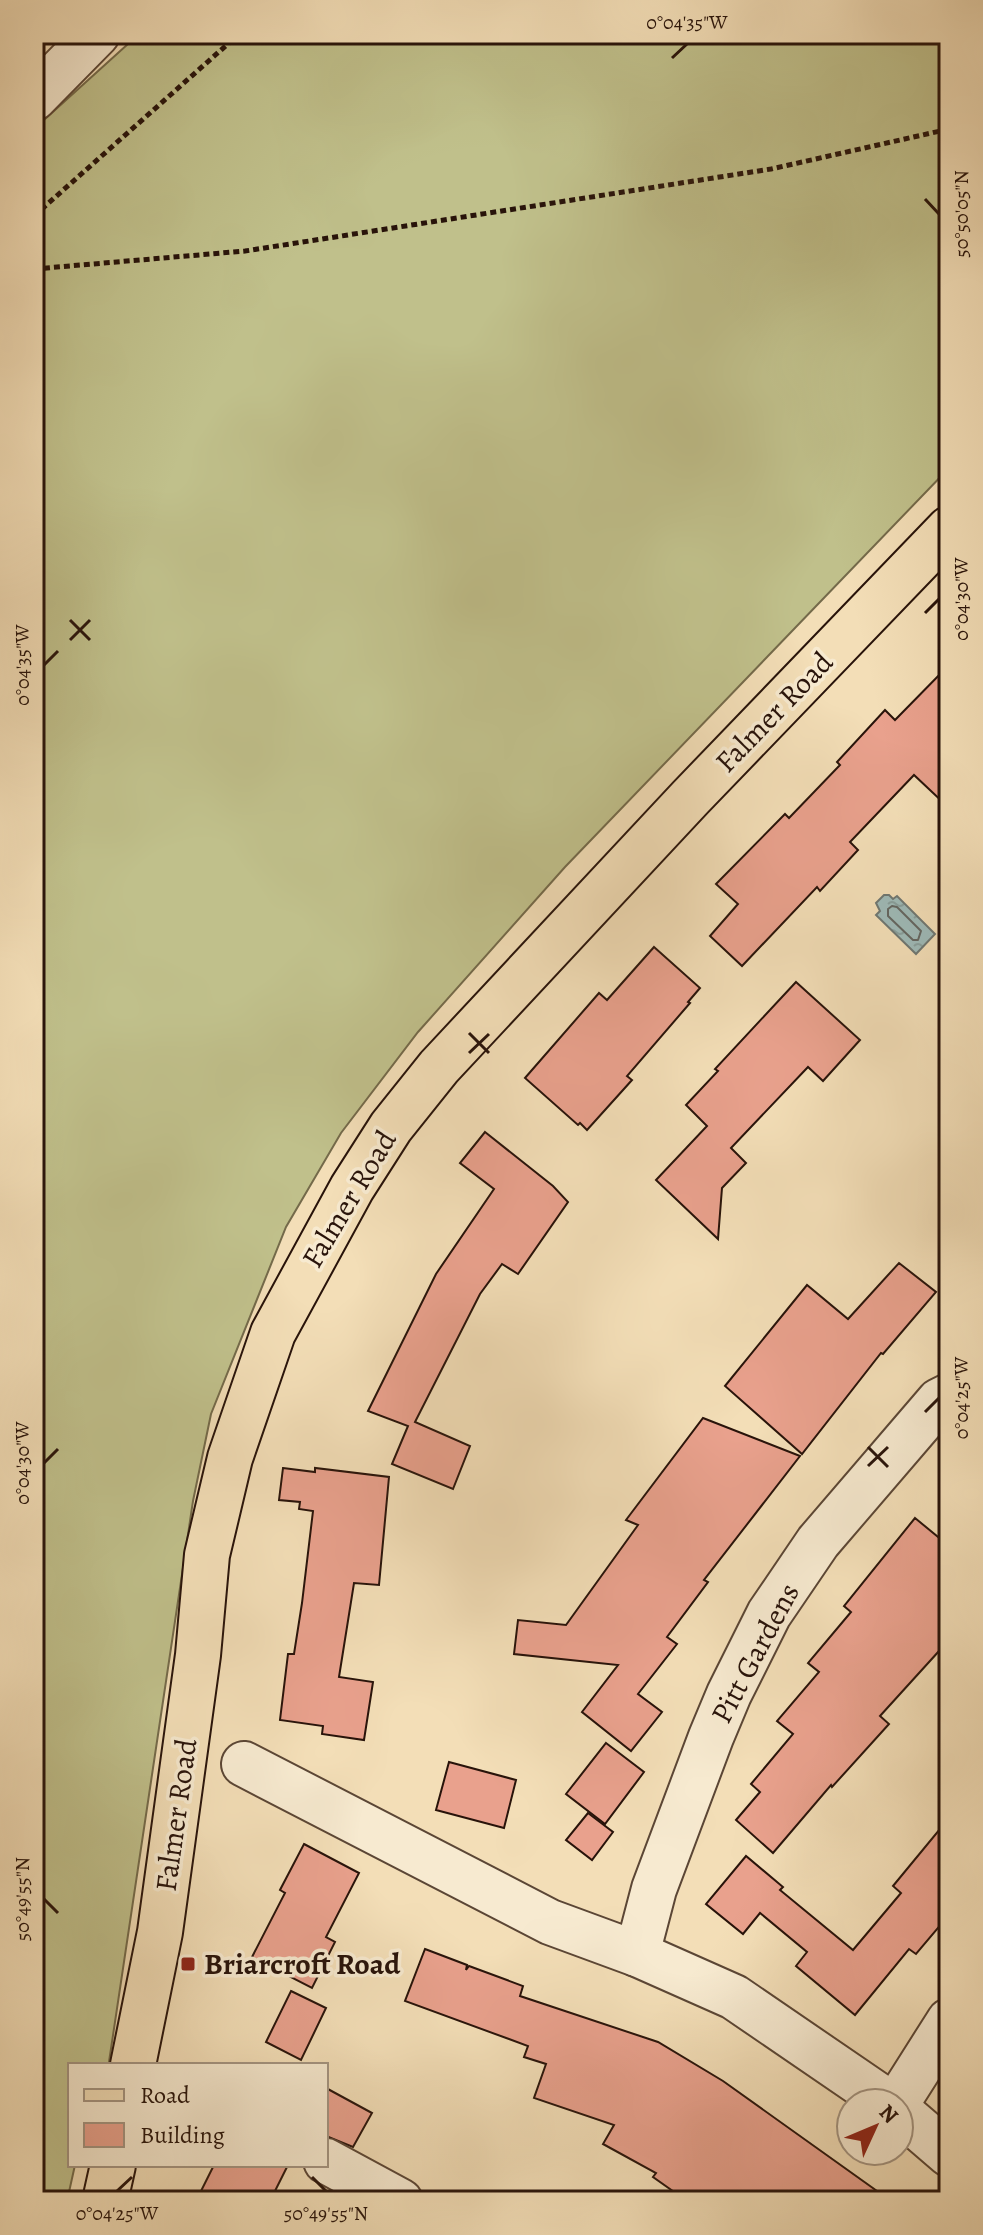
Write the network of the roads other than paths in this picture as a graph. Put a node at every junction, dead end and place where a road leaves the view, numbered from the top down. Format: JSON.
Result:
{"nodes":[{"id":1,"x":97,"y":34,"type":"edge"},
{"id":2,"x":34,"y":98,"type":"edge"},
{"id":3,"x":949,"y":529,"type":"edge"},
{"id":4,"x":949,"y":1396,"type":"edge"},
{"id":5,"x":244,"y":1764,"type":"dead end"},
{"id":6,"x":637,"y":1954,"type":"junction"},
{"id":7,"x":949,"y":2021,"type":"edge"},
{"id":8,"x":139,"y":2062,"type":"edge"},
{"id":9,"x":866,"y":2087,"type":"edge"},
{"id":10,"x":907,"y":2087,"type":"edge"},
{"id":11,"x":915,"y":2125,"type":"edge"},
{"id":12,"x":949,"y":2154,"type":"edge"},
{"id":13,"x":328,"y":2162,"type":"edge"},
{"id":14,"x":113,"y":2167,"type":"edge"},
{"id":15,"x":105,"y":2201,"type":"edge"},
{"id":16,"x":400,"y":2201,"type":"edge"}],
"edges":[{"from":1,"to":2,"type":"street"},
{"from":3,"to":8,"type":"main road","name":"Falmer Road"},
{"from":4,"to":6,"type":"street","name":"Pitt Gardens"},
{"from":5,"to":6,"type":"street"},
{"from":6,"to":9,"type":"street"},
{"from":7,"to":10,"type":"street"},
{"from":11,"to":12,"type":"street"},
{"from":13,"to":16,"type":"street"},
{"from":14,"to":15,"type":"main road"}]}
